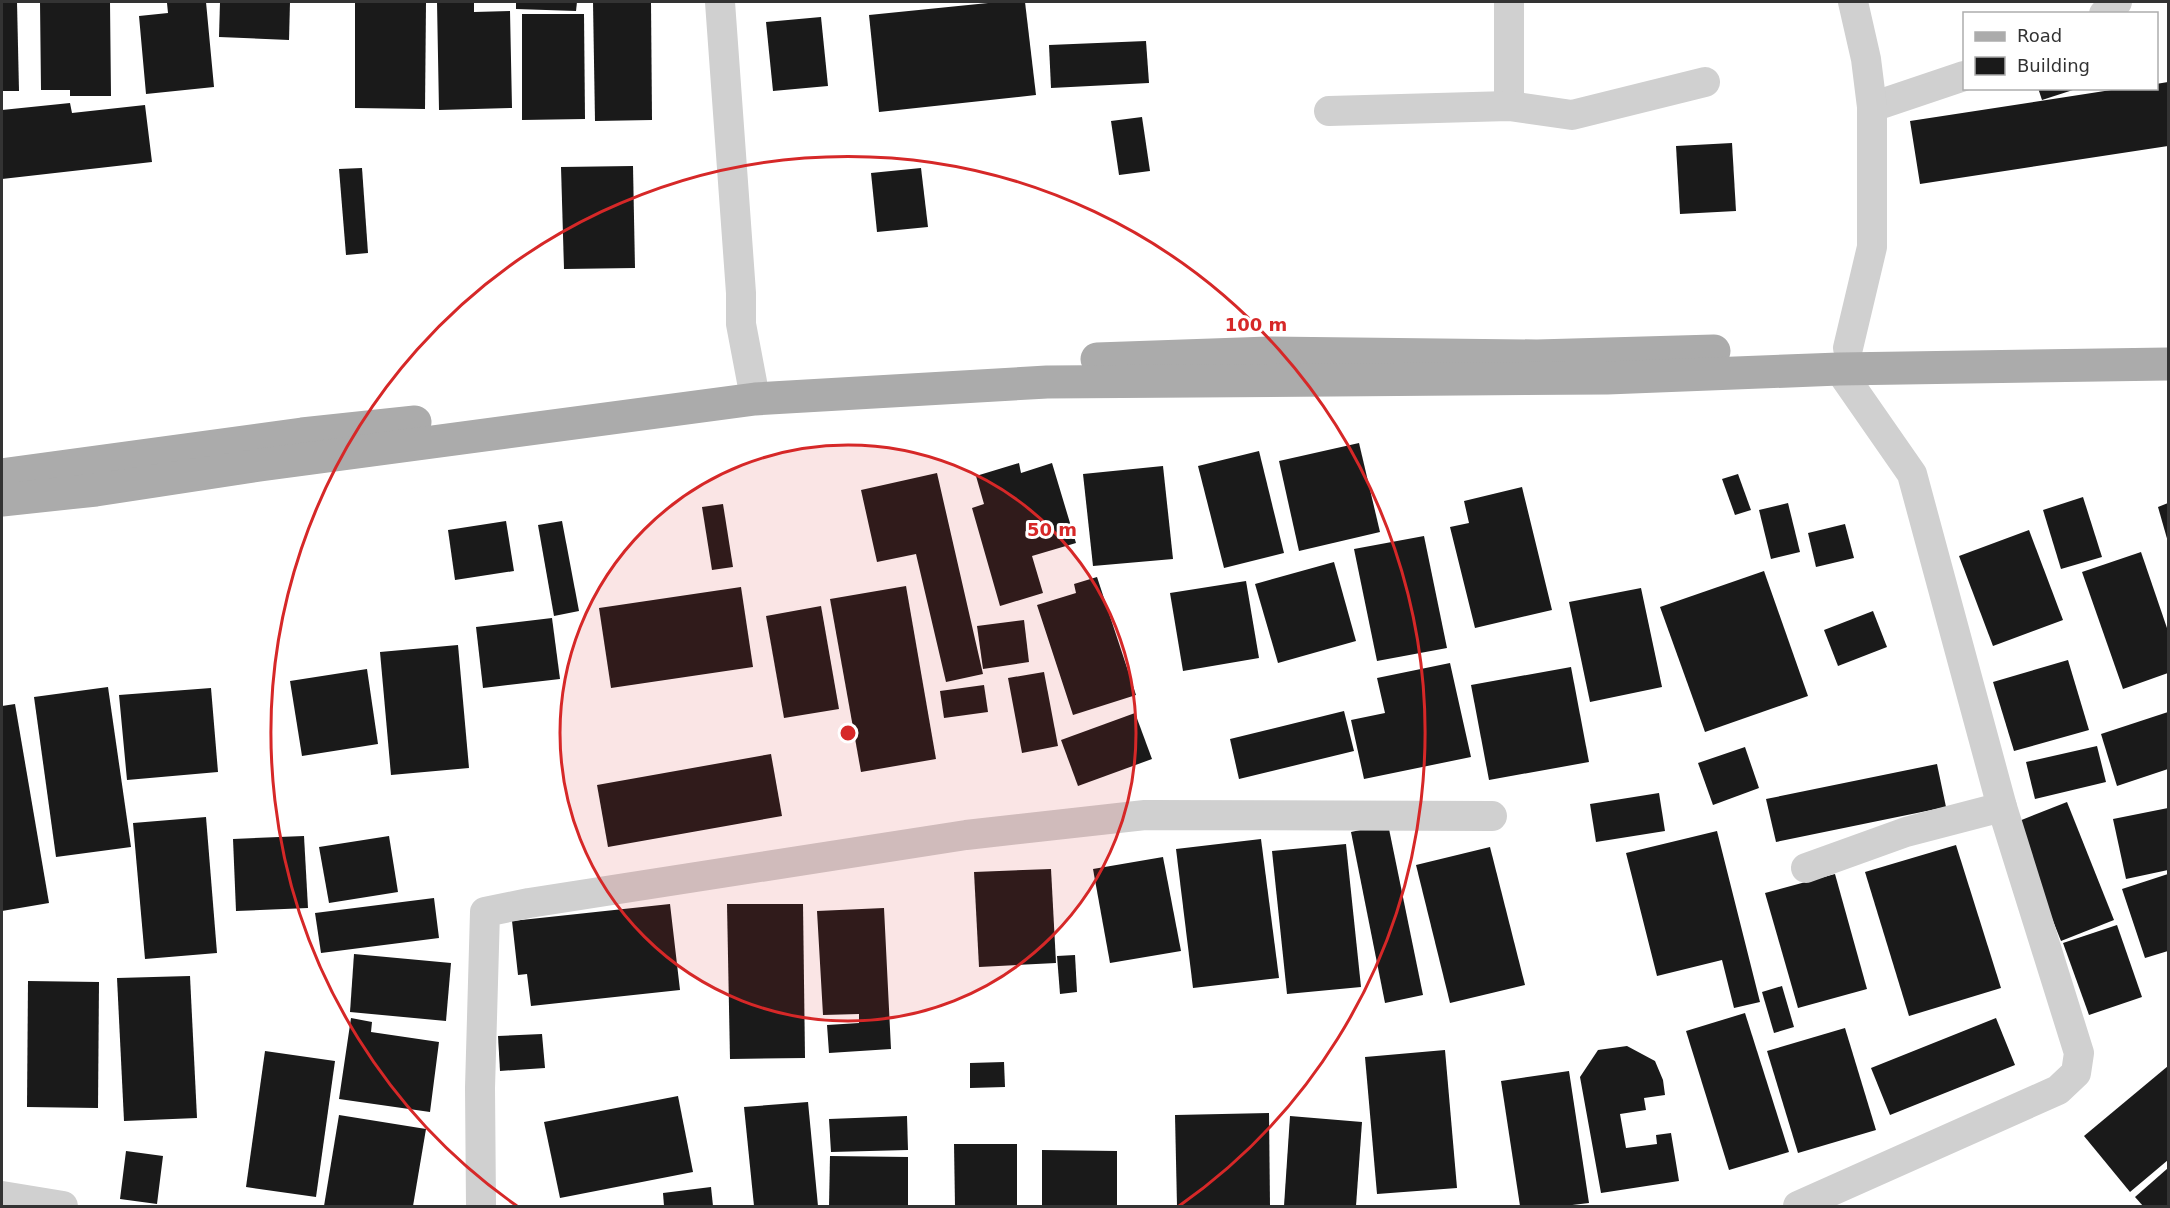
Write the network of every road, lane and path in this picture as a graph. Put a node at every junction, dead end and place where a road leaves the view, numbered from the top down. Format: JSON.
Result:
{"nodes":[{"id":1,"x":720,"y":2,"type":"edge"},
{"id":2,"x":1509,"y":2,"type":"edge"},
{"id":3,"x":1853,"y":2,"type":"edge"},
{"id":4,"x":1963,"y":77,"type":"edge"},
{"id":5,"x":1705,"y":82,"type":"dead end"},
{"id":6,"x":1509,"y":106,"type":"junction"},
{"id":7,"x":1872,"y":107,"type":"junction"},
{"id":8,"x":1329,"y":111,"type":"dead end"},
{"id":9,"x":2169,"y":348,"type":"edge"},
{"id":10,"x":1843,"y":358,"type":"junction"},
{"id":11,"x":2169,"y":364,"type":"edge"},
{"id":12,"x":752,"y":382,"type":"junction"},
{"id":13,"x":2,"y":475,"type":"edge"},
{"id":14,"x":2,"y":500,"type":"edge"},
{"id":15,"x":2002,"y":807,"type":"junction"},
{"id":16,"x":1492,"y":816,"type":"dead end"},
{"id":17,"x":1806,"y":868,"type":"dead end"},
{"id":18,"x":2,"y":1196,"type":"edge"},
{"id":19,"x":63,"y":1206,"type":"edge"},
{"id":20,"x":481,"y":1206,"type":"edge"},
{"id":21,"x":1798,"y":1206,"type":"edge"}],
"edges":[{"from":1,"to":12,"type":"street"},
{"from":2,"to":6,"type":"street"},
{"from":3,"to":7,"type":"street"},
{"from":4,"to":7,"type":"street"},
{"from":5,"to":6,"type":"street"},
{"from":6,"to":8,"type":"street"},
{"from":7,"to":10,"type":"street"},
{"from":9,"to":10,"type":"main road"},
{"from":10,"to":11,"type":"main road"},
{"from":10,"to":12,"type":"main road"},
{"from":10,"to":14,"type":"main road"},
{"from":10,"to":15,"type":"street"},
{"from":12,"to":13,"type":"main road"},
{"from":15,"to":17,"type":"street"},
{"from":15,"to":21,"type":"street"},
{"from":16,"to":20,"type":"street"},
{"from":18,"to":19,"type":"street"}]}
